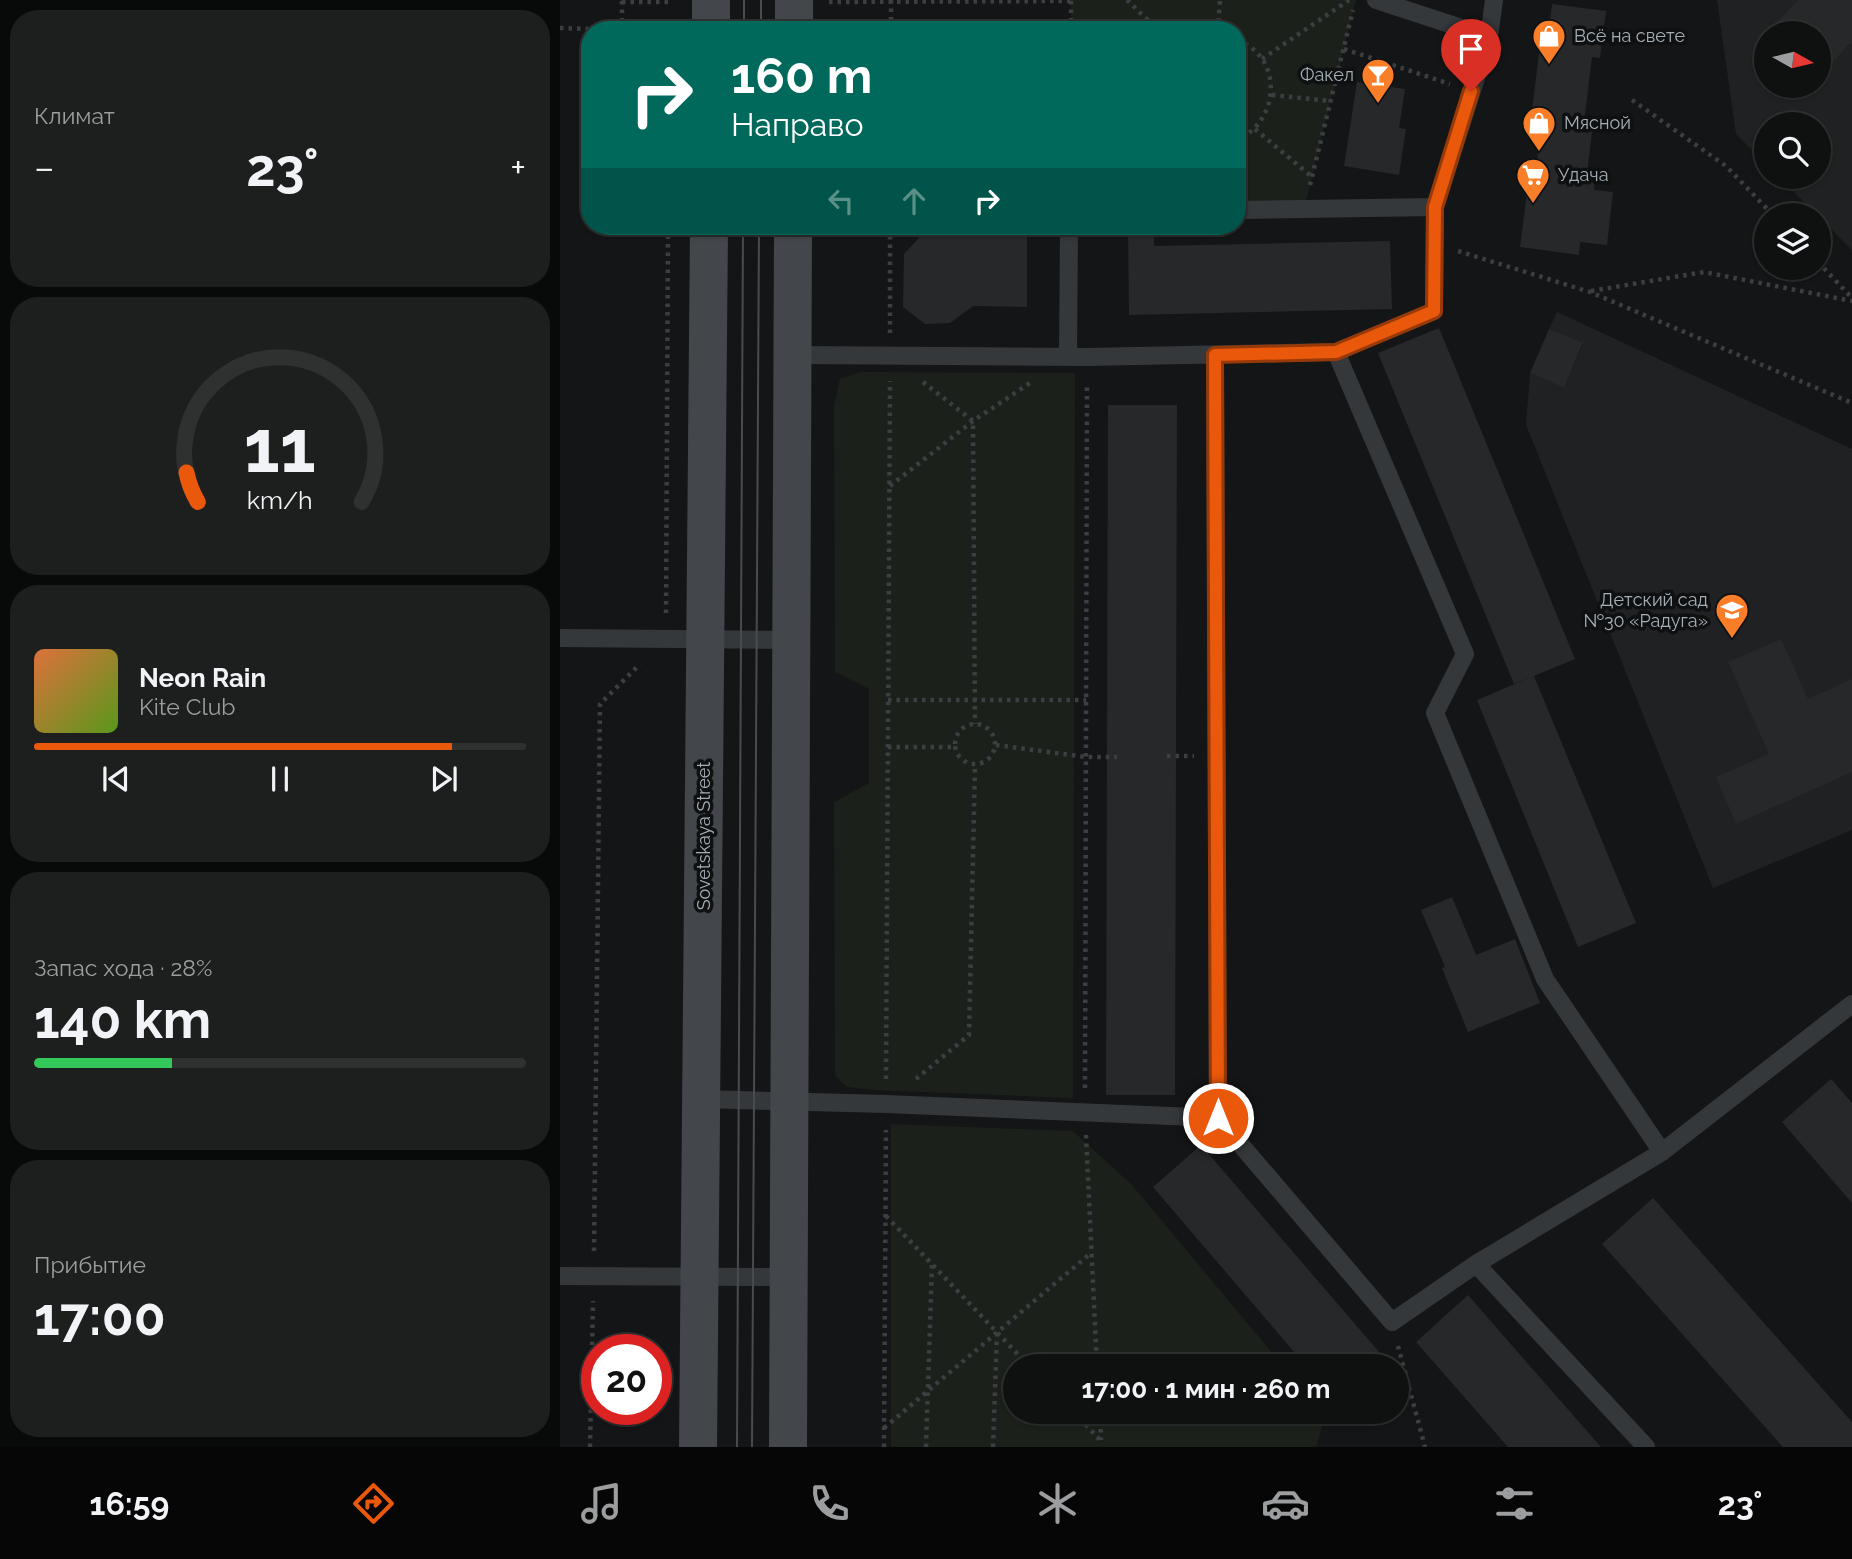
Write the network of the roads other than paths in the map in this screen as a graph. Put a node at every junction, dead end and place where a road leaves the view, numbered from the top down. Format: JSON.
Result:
{"nodes":[{"id":1,"x":711,"y":0,"type":"edge"},
{"id":2,"x":1376,"y":0,"type":"edge"},
{"id":3,"x":1494,"y":0,"type":"edge"},
{"id":4,"x":809,"y":1,"type":"edge"},
{"id":5,"x":711,"y":21,"type":"edge"},
{"id":6,"x":799,"y":21,"type":"edge"},
{"id":7,"x":1489,"y":37,"type":"junction"},
{"id":8,"x":1435,"y":207,"type":"junction"},
{"id":9,"x":1246,"y":210,"type":"edge"},
{"id":10,"x":709,"y":235,"type":"edge"},
{"id":11,"x":793,"y":235,"type":"edge"},
{"id":12,"x":1069,"y":235,"type":"edge"},
{"id":13,"x":1336,"y":352,"type":"junction"},
{"id":14,"x":792,"y":355,"type":"junction"},
{"id":15,"x":1215,"y":355,"type":"junction"},
{"id":16,"x":1068,"y":357,"type":"junction"},
{"id":17,"x":560,"y":638,"type":"edge"},
{"id":18,"x":705,"y":640,"type":"junction"},
{"id":19,"x":791,"y":640,"type":"junction"},
{"id":20,"x":1852,"y":1003,"type":"edge"},
{"id":21,"x":702,"y":1099,"type":"junction"},
{"id":22,"x":789,"y":1101,"type":"junction"},
{"id":23,"x":1218,"y":1118,"type":"junction"},
{"id":24,"x":1662,"y":1152,"type":"junction"},
{"id":25,"x":1476,"y":1264,"type":"junction"},
{"id":26,"x":560,"y":1276,"type":"edge"},
{"id":27,"x":700,"y":1276,"type":"junction"},
{"id":28,"x":789,"y":1277,"type":"junction"},
{"id":29,"x":698,"y":1447,"type":"edge"},
{"id":30,"x":788,"y":1447,"type":"edge"},
{"id":31,"x":1646,"y":1447,"type":"edge"}],
"edges":[{"from":1,"to":5,"type":"main road"},
{"from":2,"to":7,"type":"lane"},
{"from":3,"to":7,"type":"lane"},
{"from":4,"to":6,"type":"main road"},
{"from":7,"to":8,"type":"lane"},
{"from":8,"to":9,"type":"lane"},
{"from":8,"to":13,"type":"lane"},
{"from":10,"to":18,"type":"main road","name":"Sovetskaya Street"},
{"from":11,"to":14,"type":"main road"},
{"from":12,"to":16,"type":"lane"},
{"from":13,"to":15,"type":"lane"},
{"from":13,"to":24,"type":"lane"},
{"from":14,"to":16,"type":"lane"},
{"from":14,"to":19,"type":"main road"},
{"from":15,"to":16,"type":"lane"},
{"from":15,"to":23,"type":"lane"},
{"from":17,"to":18,"type":"lane"},
{"from":18,"to":19,"type":"lane"},
{"from":18,"to":21,"type":"main road","name":"Sovetskaya Street"},
{"from":19,"to":22,"type":"main road"},
{"from":20,"to":24,"type":"lane"},
{"from":21,"to":22,"type":"lane"},
{"from":21,"to":27,"type":"main road","name":"Sovetskaya Street"},
{"from":22,"to":23,"type":"lane"},
{"from":22,"to":28,"type":"main road"},
{"from":23,"to":25,"type":"lane"},
{"from":24,"to":25,"type":"lane"},
{"from":25,"to":31,"type":"lane"},
{"from":26,"to":27,"type":"lane"},
{"from":27,"to":28,"type":"lane"},
{"from":27,"to":29,"type":"main road","name":"Sovetskaya Street"},
{"from":28,"to":30,"type":"main road"}]}
